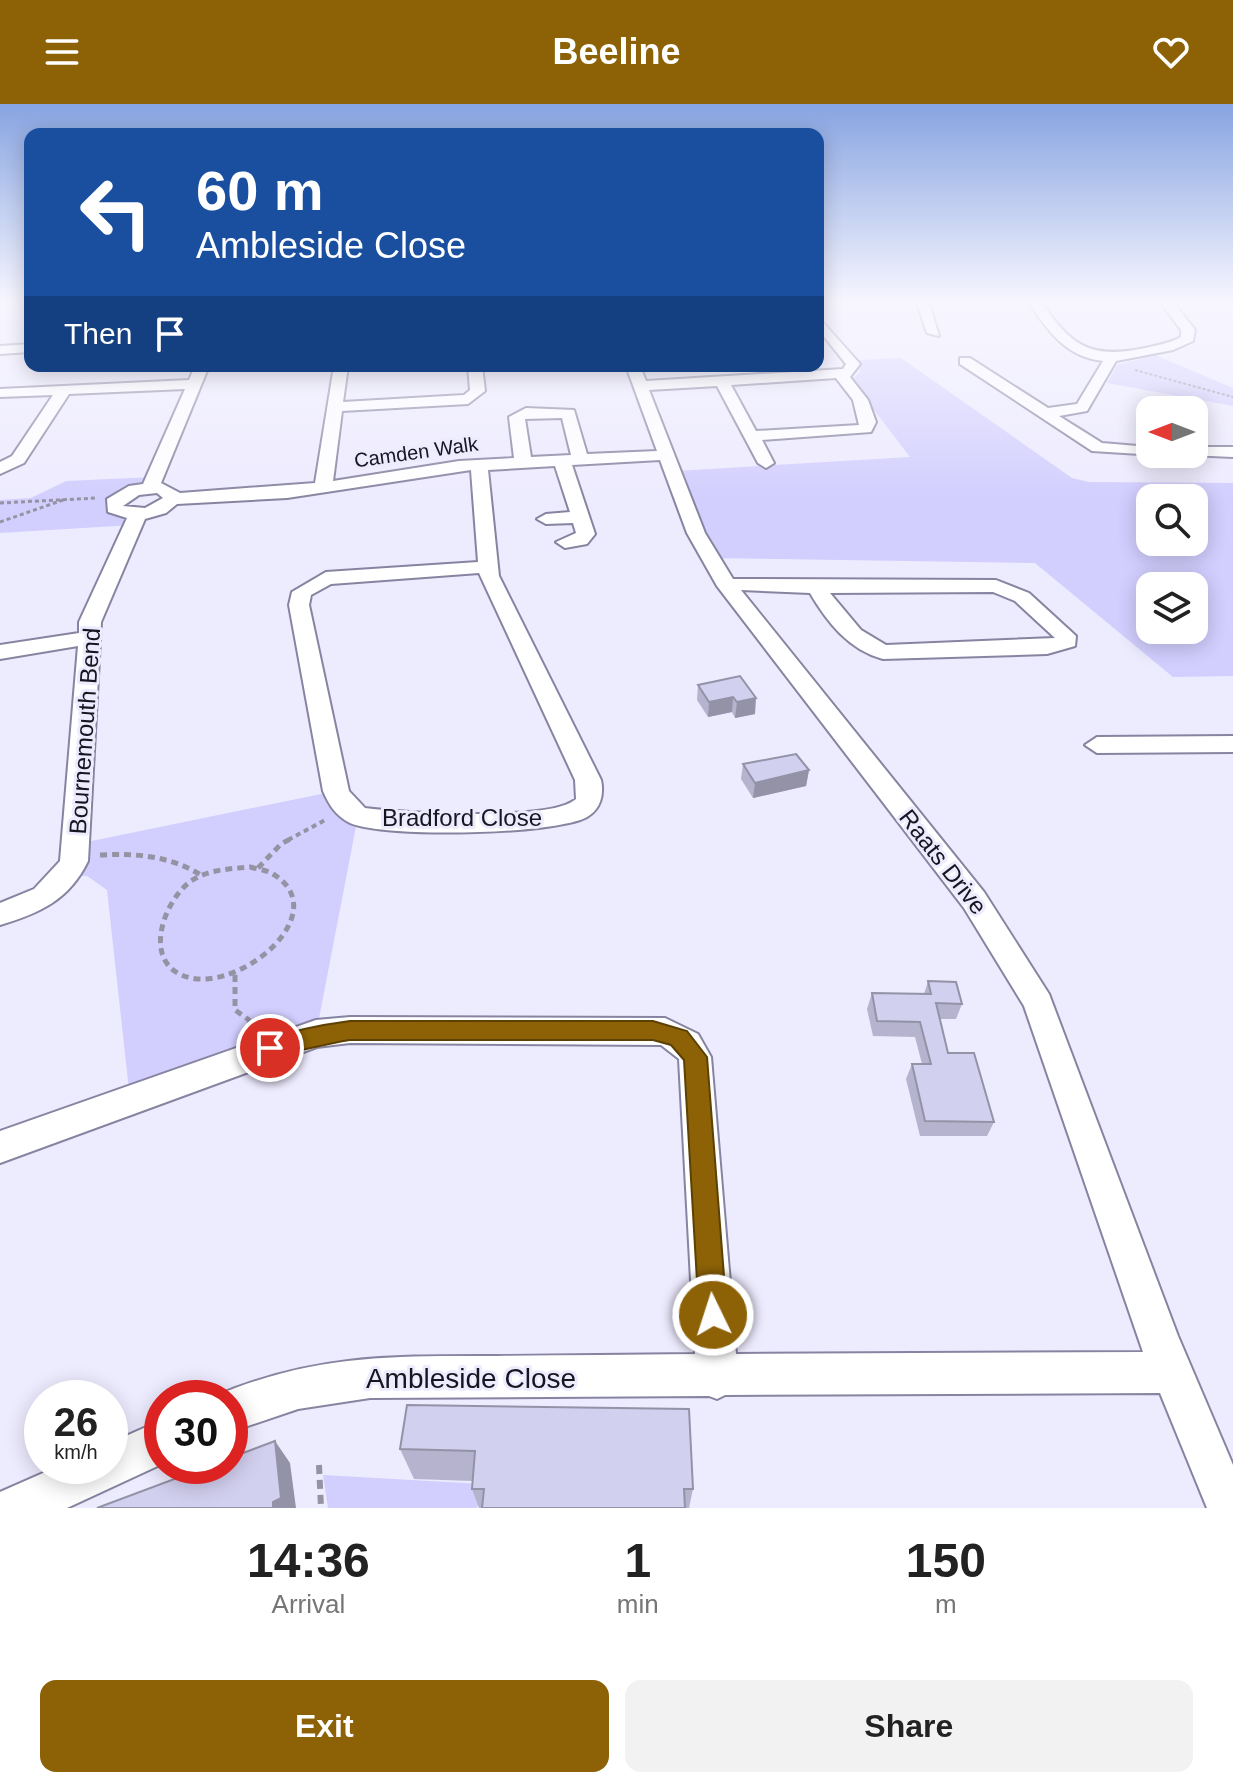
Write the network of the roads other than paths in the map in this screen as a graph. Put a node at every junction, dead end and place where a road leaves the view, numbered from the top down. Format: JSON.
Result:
{"nodes":[{"id":1,"x":853,"y":369,"type":"edge"},
{"id":2,"x":977,"y":369,"type":"edge"},
{"id":3,"x":1105,"y":369,"type":"edge"},
{"id":4,"x":200,"y":372,"type":"edge"},
{"id":5,"x":340,"y":372,"type":"edge"},
{"id":6,"x":475,"y":372,"type":"edge"},
{"id":7,"x":841,"y":375,"type":"junction"},
{"id":8,"x":636,"y":376,"type":"edge"},
{"id":9,"x":722,"y":382,"type":"junction"},
{"id":10,"x":195,"y":384,"type":"junction"},
{"id":11,"x":64,"y":390,"type":"junction"},
{"id":12,"x":0,"y":393,"type":"edge"},
{"id":13,"x":335,"y":407,"type":"junction"},
{"id":14,"x":1046,"y":413,"type":"junction"},
{"id":15,"x":751,"y":436,"type":"junction"},
{"id":16,"x":1136,"y":451,"type":"edge"},
{"id":17,"x":1208,"y":452,"type":"edge"},
{"id":18,"x":1233,"y":452,"type":"edge"},
{"id":19,"x":666,"y":455,"type":"junction"},
{"id":20,"x":571,"y":460,"type":"junction"},
{"id":21,"x":523,"y":463,"type":"junction"},
{"id":22,"x":766,"y":463,"type":"dead end"},
{"id":23,"x":479,"y":465,"type":"junction"},
{"id":24,"x":0,"y":469,"type":"edge"},
{"id":25,"x":150,"y":488,"type":"junction"},
{"id":26,"x":323,"y":488,"type":"junction"},
{"id":27,"x":172,"y":499,"type":"junction"},
{"id":28,"x":138,"y":514,"type":"junction"},
{"id":29,"x":579,"y":517,"type":"junction"},
{"id":30,"x":546,"y":519,"type":"dead end"},
{"id":31,"x":565,"y":542,"type":"dead end"},
{"id":32,"x":488,"y":567,"type":"junction"},
{"id":33,"x":727,"y":586,"type":"junction"},
{"id":34,"x":817,"y":587,"type":"junction"},
{"id":35,"x":88,"y":638,"type":"junction"},
{"id":36,"x":0,"y":652,"type":"edge"},
{"id":37,"x":1233,"y":744,"type":"edge"},
{"id":38,"x":1097,"y":745,"type":"dead end"},
{"id":39,"x":0,"y":914,"type":"edge"},
{"id":40,"x":0,"y":1147,"type":"edge"},
{"id":41,"x":717,"y":1378,"type":"junction"},
{"id":42,"x":1177,"y":1385,"type":"junction"},
{"id":43,"x":248,"y":1403,"type":"edge"},
{"id":44,"x":69,"y":1484,"type":"edge"},
{"id":45,"x":16,"y":1508,"type":"edge"},
{"id":46,"x":1210,"y":1508,"type":"edge"},
{"id":47,"x":1229,"y":1508,"type":"edge"}],
"edges":[{"from":1,"to":7,"type":"street"},
{"from":2,"to":14,"type":"street"},
{"from":3,"to":14,"type":"street"},
{"from":4,"to":10,"type":"street"},
{"from":5,"to":13,"type":"street"},
{"from":6,"to":13,"type":"street"},
{"from":7,"to":9,"type":"street"},
{"from":7,"to":15,"type":"street"},
{"from":8,"to":9,"type":"street"},
{"from":8,"to":19,"type":"street","name":"Raats Drive"},
{"from":9,"to":15,"type":"street"},
{"from":10,"to":11,"type":"street"},
{"from":10,"to":25,"type":"street"},
{"from":11,"to":12,"type":"street"},
{"from":11,"to":24,"type":"street"},
{"from":13,"to":26,"type":"street"},
{"from":14,"to":16,"type":"street"},
{"from":15,"to":22,"type":"street"},
{"from":17,"to":18,"type":"street"},
{"from":19,"to":20,"type":"street","name":"Camden Walk"},
{"from":19,"to":33,"type":"street","name":"Raats Drive"},
{"from":20,"to":21,"type":"street","name":"Camden Walk"},
{"from":20,"to":21,"type":"street"},
{"from":20,"to":29,"type":"street"},
{"from":21,"to":23,"type":"street","name":"Camden Walk"},
{"from":23,"to":26,"type":"street","name":"Camden Walk"},
{"from":23,"to":32,"type":"street","name":"Bradford Close"},
{"from":25,"to":27,"type":"street"},
{"from":25,"to":28,"type":"street"},
{"from":26,"to":27,"type":"street","name":"Camden Walk"},
{"from":27,"to":28,"type":"street"},
{"from":28,"to":35,"type":"street","name":"Bournemouth Bend"},
{"from":29,"to":30,"type":"street"},
{"from":29,"to":31,"type":"street"},
{"from":32,"to":32,"type":"street","name":"Bradford Close"},
{"from":33,"to":34,"type":"street"},
{"from":33,"to":42,"type":"street","name":"Raats Drive"},
{"from":34,"to":34,"type":"street"},
{"from":35,"to":36,"type":"street"},
{"from":35,"to":39,"type":"street","name":"Bournemouth Bend"},
{"from":37,"to":38,"type":"street"},
{"from":40,"to":41,"type":"street"},
{"from":41,"to":42,"type":"street","name":"Ambleside Close"},
{"from":41,"to":43,"type":"street","name":"Ambleside Close"},
{"from":42,"to":46,"type":"street","name":"Raats Drive"},
{"from":42,"to":47,"type":"street","name":"Raats Drive"},
{"from":44,"to":45,"type":"street"}]}
